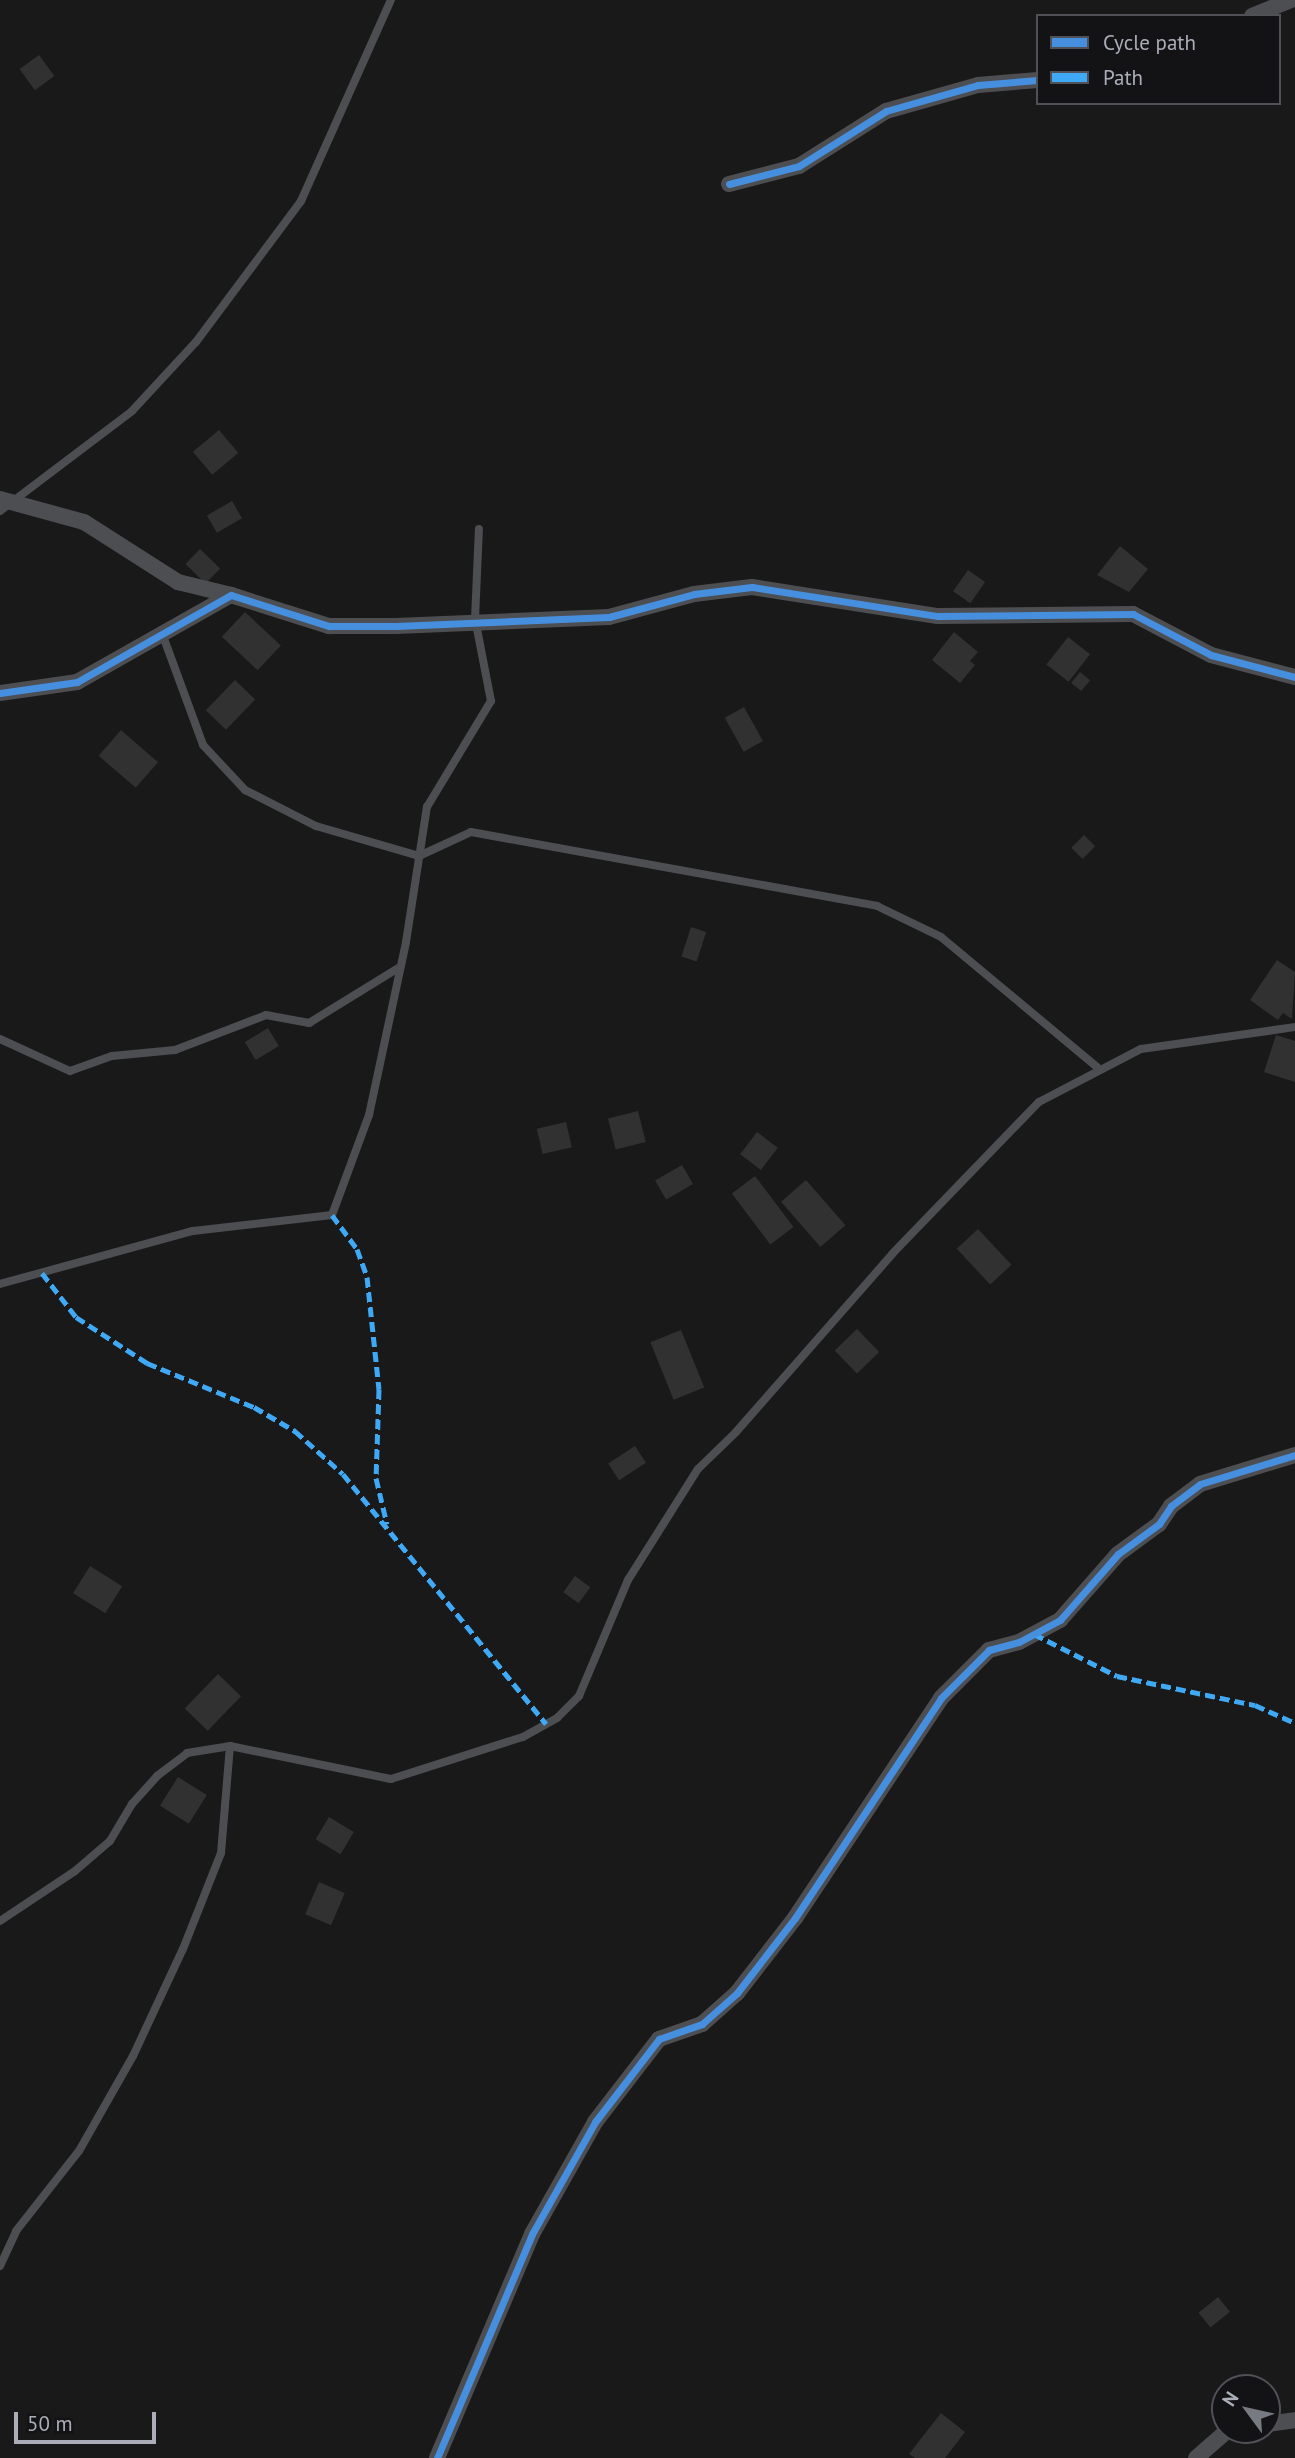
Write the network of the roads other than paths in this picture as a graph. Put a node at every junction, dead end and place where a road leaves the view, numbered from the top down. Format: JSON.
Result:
{"nodes":[{"id":1,"x":391,"y":0,"type":"edge"},
{"id":2,"x":1291,"y":0,"type":"edge"},
{"id":3,"x":1257,"y":14,"type":"edge"},
{"id":4,"x":1036,"y":80,"type":"edge"},
{"id":5,"x":729,"y":184,"type":"dead end"},
{"id":6,"x":4,"y":503,"type":"edge"},
{"id":7,"x":479,"y":529,"type":"dead end"},
{"id":8,"x":231,"y":595,"type":"junction"},
{"id":9,"x":475,"y":619,"type":"junction"},
{"id":10,"x":163,"y":636,"type":"junction"},
{"id":11,"x":1295,"y":677,"type":"edge"},
{"id":12,"x":0,"y":693,"type":"edge"},
{"id":13,"x":419,"y":856,"type":"junction"},
{"id":14,"x":400,"y":967,"type":"junction"},
{"id":15,"x":1295,"y":1027,"type":"edge"},
{"id":16,"x":0,"y":1039,"type":"edge"},
{"id":17,"x":1098,"y":1068,"type":"junction"},
{"id":18,"x":0,"y":1284,"type":"edge"},
{"id":19,"x":1295,"y":1455,"type":"edge"},
{"id":20,"x":230,"y":1746,"type":"junction"},
{"id":21,"x":0,"y":1921,"type":"edge"},
{"id":22,"x":0,"y":2266,"type":"edge"},
{"id":23,"x":1212,"y":2444,"type":"edge"},
{"id":24,"x":437,"y":2458,"type":"edge"},
{"id":25,"x":1196,"y":2458,"type":"edge"}],
"edges":[{"from":1,"to":6,"type":"lane"},
{"from":2,"to":3,"type":"street"},
{"from":4,"to":5,"type":"street"},
{"from":6,"to":8,"type":"street"},
{"from":7,"to":9,"type":"lane"},
{"from":8,"to":9,"type":"street"},
{"from":8,"to":10,"type":"street"},
{"from":9,"to":11,"type":"street"},
{"from":9,"to":13,"type":"lane"},
{"from":10,"to":12,"type":"street"},
{"from":10,"to":13,"type":"lane"},
{"from":13,"to":14,"type":"lane"},
{"from":13,"to":17,"type":"lane"},
{"from":14,"to":16,"type":"lane"},
{"from":14,"to":18,"type":"lane"},
{"from":15,"to":17,"type":"lane"},
{"from":17,"to":20,"type":"lane"},
{"from":19,"to":24,"type":"street"},
{"from":20,"to":21,"type":"lane"},
{"from":20,"to":22,"type":"lane"},
{"from":23,"to":25,"type":"street"}]}
